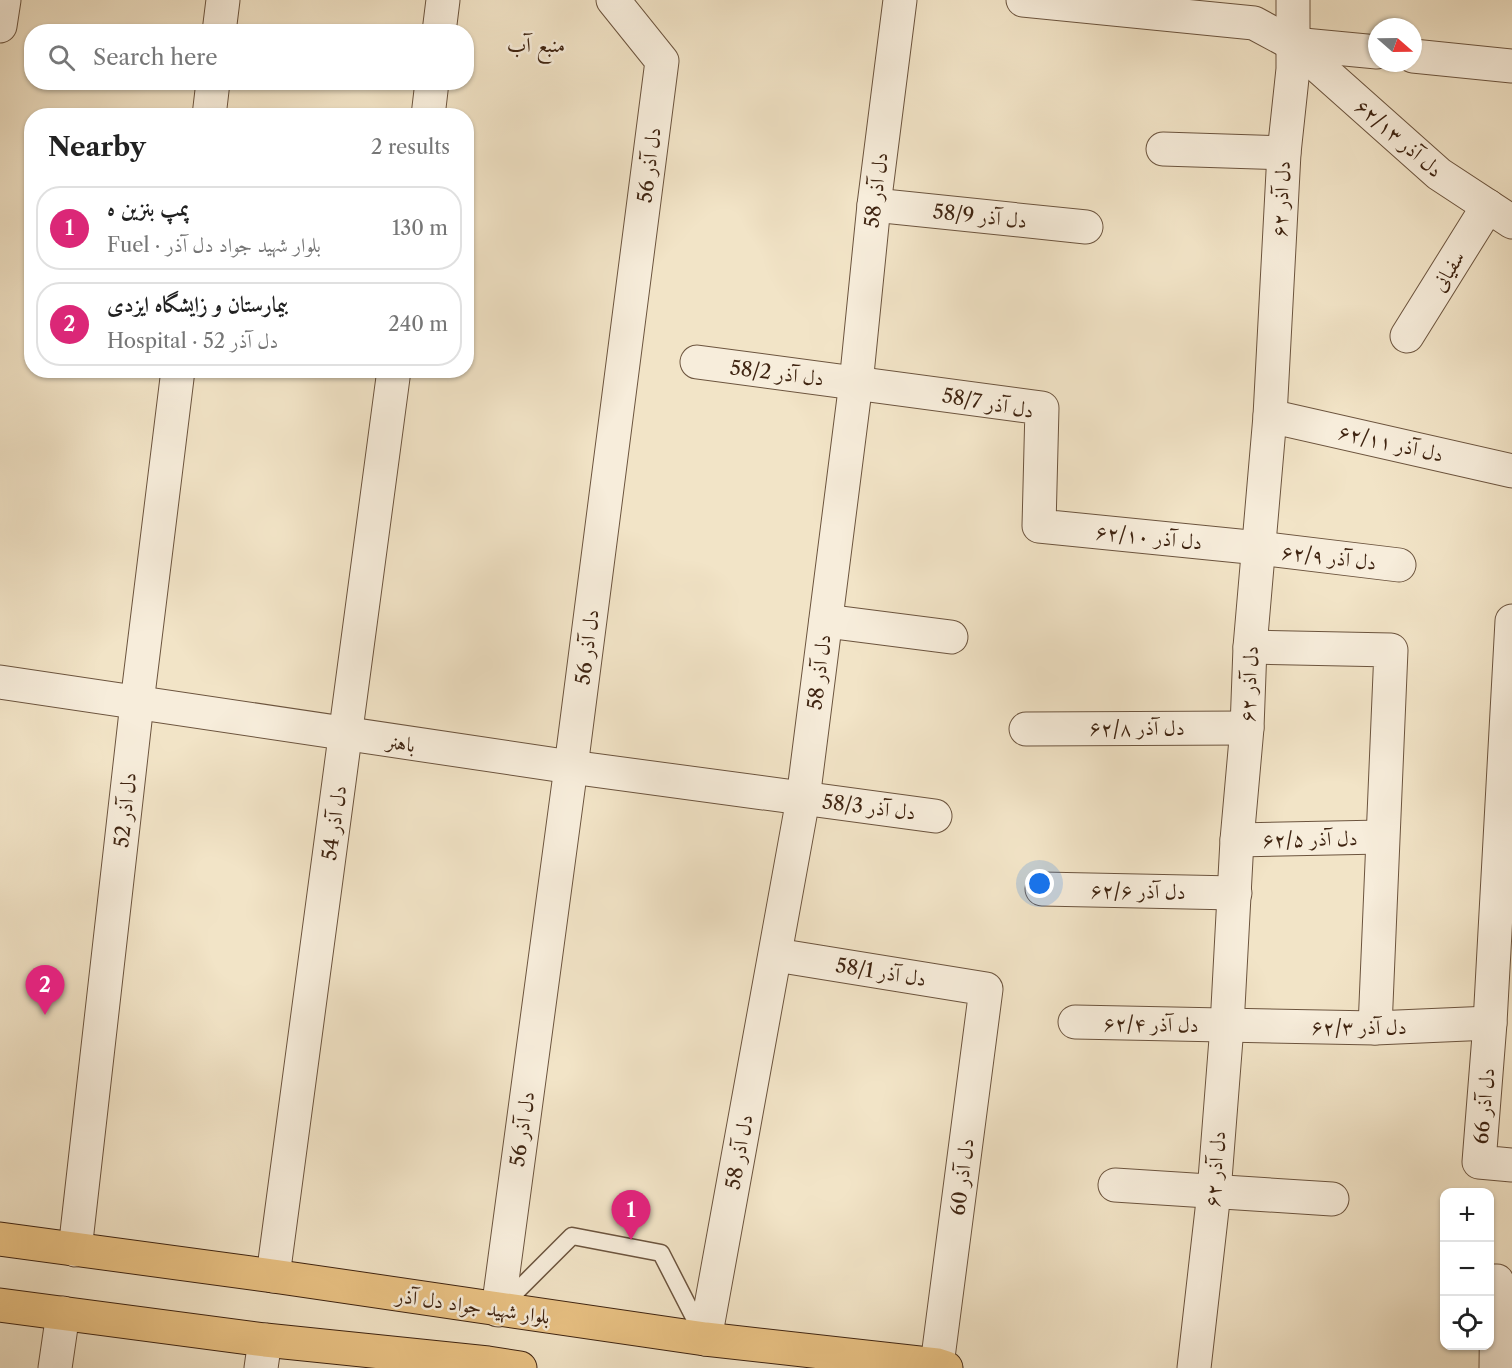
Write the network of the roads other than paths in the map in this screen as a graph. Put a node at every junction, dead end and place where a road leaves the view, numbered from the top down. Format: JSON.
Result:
{"nodes":[{"id":1,"x":4,"y":0,"type":"edge"},
{"id":2,"x":223,"y":0,"type":"edge"},
{"id":3,"x":443,"y":0,"type":"edge"},
{"id":4,"x":614,"y":0,"type":"edge"},
{"id":5,"x":900,"y":0,"type":"edge"},
{"id":6,"x":1023,"y":0,"type":"edge"},
{"id":7,"x":1293,"y":0,"type":"edge"},
{"id":8,"x":1252,"y":11,"type":"edge"},
{"id":9,"x":220,"y":24,"type":"edge"},
{"id":10,"x":440,"y":24,"type":"edge"},
{"id":11,"x":0,"y":26,"type":"edge"},
{"id":12,"x":1293,"y":44,"type":"junction"},
{"id":13,"x":1368,"y":51,"type":"edge"},
{"id":14,"x":1422,"y":57,"type":"edge"},
{"id":15,"x":1512,"y":66,"type":"edge"},
{"id":16,"x":212,"y":90,"type":"edge"},
{"id":17,"x":431,"y":90,"type":"edge"},
{"id":18,"x":210,"y":108,"type":"edge"},
{"id":19,"x":429,"y":108,"type":"edge"},
{"id":20,"x":1162,"y":149,"type":"dead end"},
{"id":21,"x":1284,"y":153,"type":"junction"},
{"id":22,"x":874,"y":205,"type":"junction"},
{"id":23,"x":1500,"y":214,"type":"edge"},
{"id":24,"x":1086,"y":227,"type":"dead end"},
{"id":25,"x":1407,"y":336,"type":"dead end"},
{"id":26,"x":697,"y":363,"type":"dead end"},
{"id":27,"x":177,"y":378,"type":"edge"},
{"id":28,"x":393,"y":378,"type":"edge"},
{"id":29,"x":856,"y":383,"type":"junction"},
{"id":30,"x":1270,"y":416,"type":"junction"},
{"id":31,"x":1512,"y":471,"type":"edge"},
{"id":32,"x":1039,"y":526,"type":"joint"},
{"id":33,"x":1259,"y":548,"type":"junction"},
{"id":34,"x":1399,"y":565,"type":"dead end"},
{"id":35,"x":826,"y":621,"type":"junction"},
{"id":36,"x":1512,"y":631,"type":"edge"},
{"id":37,"x":951,"y":637,"type":"dead end"},
{"id":38,"x":1250,"y":647,"type":"junction"},
{"id":39,"x":0,"y":682,"type":"edge"},
{"id":40,"x":137,"y":703,"type":"junction"},
{"id":41,"x":1247,"y":728,"type":"junction"},
{"id":42,"x":1026,"y":729,"type":"dead end"},
{"id":43,"x":346,"y":735,"type":"junction"},
{"id":44,"x":571,"y":767,"type":"junction"},
{"id":45,"x":803,"y":799,"type":"junction"},
{"id":46,"x":935,"y":816,"type":"dead end"},
{"id":47,"x":1383,"y":837,"type":"junction"},
{"id":48,"x":1237,"y":840,"type":"junction"},
{"id":49,"x":1042,"y":889,"type":"dead end"},
{"id":50,"x":1235,"y":893,"type":"junction"},
{"id":51,"x":776,"y":955,"type":"junction"},
{"id":52,"x":986,"y":989,"type":"joint"},
{"id":53,"x":1075,"y":1022,"type":"dead end"},
{"id":54,"x":1490,"y":1023,"type":"junction"},
{"id":55,"x":1227,"y":1026,"type":"junction"},
{"id":56,"x":1375,"y":1028,"type":"junction"},
{"id":57,"x":1512,"y":1165,"type":"edge"},
{"id":58,"x":1115,"y":1185,"type":"dead end"},
{"id":59,"x":1214,"y":1192,"type":"junction"},
{"id":60,"x":1332,"y":1199,"type":"dead end"},
{"id":61,"x":0,"y":1239,"type":"edge"},
{"id":62,"x":75,"y":1250,"type":"junction"},
{"id":63,"x":273,"y":1276,"type":"junction"},
{"id":64,"x":1494,"y":1281,"type":"edge"},
{"id":65,"x":0,"y":1305,"type":"edge"},
{"id":66,"x":498,"y":1310,"type":"junction"},
{"id":67,"x":63,"y":1313,"type":"junction"},
{"id":68,"x":705,"y":1339,"type":"junction"},
{"id":69,"x":263,"y":1354,"type":"edge"},
{"id":70,"x":942,"y":1367,"type":"edge"},
{"id":71,"x":55,"y":1368,"type":"edge"},
{"id":72,"x":520,"y":1368,"type":"edge"},
{"id":73,"x":789,"y":1368,"type":"edge"},
{"id":74,"x":1194,"y":1368,"type":"edge"},
{"id":75,"x":1496,"y":1368,"type":"edge"}],
"edges":[{"from":1,"to":11,"type":"street"},
{"from":2,"to":9,"type":"street"},
{"from":3,"to":10,"type":"street"},
{"from":4,"to":44,"type":"street","name":"دل آذر 56"},
{"from":5,"to":22,"type":"street","name":"دل آذر 58"},
{"from":6,"to":8,"type":"street"},
{"from":7,"to":12,"type":"street","name":"دل آذر ۶۲"},
{"from":8,"to":12,"type":"street"},
{"from":12,"to":13,"type":"street"},
{"from":12,"to":21,"type":"street","name":"دل آذر ۶۲"},
{"from":12,"to":23,"type":"street","name":"دل آذر ۶۲/۱۳"},
{"from":14,"to":15,"type":"street"},
{"from":16,"to":18,"type":"street"},
{"from":17,"to":19,"type":"street"},
{"from":20,"to":21,"type":"street"},
{"from":21,"to":30,"type":"street","name":"دل آذر ۶۲"},
{"from":22,"to":24,"type":"street","name":"دل آذر 58/9"},
{"from":22,"to":29,"type":"street","name":"دل آذر 58"},
{"from":23,"to":25,"type":"street","name":"سفیانی"},
{"from":26,"to":29,"type":"street","name":"دل آذر 58/2"},
{"from":27,"to":40,"type":"street","name":"دل آذر 52"},
{"from":28,"to":43,"type":"street","name":"دل آذر 54"},
{"from":29,"to":32,"type":"street","name":"دل آذر 58/7"},
{"from":29,"to":35,"type":"street","name":"دل آذر 58"},
{"from":30,"to":31,"type":"street","name":"دل آذر ۶۲/۱۱"},
{"from":30,"to":33,"type":"street","name":"دل آذر ۶۲"},
{"from":32,"to":33,"type":"street","name":"دل آذر ۶۲/۱۰"},
{"from":33,"to":34,"type":"street","name":"دل آذر ۶۲/۹"},
{"from":33,"to":38,"type":"street","name":"دل آذر ۶۲"},
{"from":35,"to":37,"type":"street"},
{"from":35,"to":45,"type":"street","name":"دل آذر 58"},
{"from":36,"to":54,"type":"street","name":"دل آذر 66"},
{"from":38,"to":41,"type":"street","name":"دل آذر ۶۲"},
{"from":38,"to":47,"type":"street"},
{"from":39,"to":40,"type":"street","name":"باهنر"},
{"from":40,"to":43,"type":"street","name":"باهنر"},
{"from":40,"to":62,"type":"street","name":"دل آذر 52"},
{"from":41,"to":42,"type":"street","name":"دل آذر ۶۲/۸"},
{"from":41,"to":48,"type":"street","name":"دل آذر ۶۲"},
{"from":43,"to":44,"type":"street","name":"باهنر"},
{"from":43,"to":63,"type":"street","name":"دل آذر 54"},
{"from":44,"to":45,"type":"street","name":"باهنر"},
{"from":44,"to":66,"type":"street","name":"دل آذر 56"},
{"from":45,"to":46,"type":"street","name":"دل آذر 58/3"},
{"from":45,"to":51,"type":"street","name":"دل آذر 58"},
{"from":47,"to":48,"type":"street","name":"دل آذر ۶۲/۵"},
{"from":47,"to":56,"type":"street"},
{"from":48,"to":50,"type":"street","name":"دل آذر ۶۲"},
{"from":49,"to":50,"type":"street","name":"دل آذر ۶۲/۶"},
{"from":50,"to":55,"type":"street","name":"دل آذر ۶۲"},
{"from":51,"to":52,"type":"street","name":"دل آذر 58/1"},
{"from":51,"to":68,"type":"street","name":"دل آذر 58"},
{"from":52,"to":70,"type":"street","name":"دل آذر 60"},
{"from":53,"to":55,"type":"street","name":"دل آذر ۶۲/۴"},
{"from":54,"to":56,"type":"street","name":"دل آذر ۶۲/۳"},
{"from":54,"to":57,"type":"street","name":"دل آذر 66"},
{"from":55,"to":56,"type":"street","name":"دل آذر ۶۲/۳"},
{"from":55,"to":59,"type":"street","name":"دل آذر ۶۲"},
{"from":58,"to":59,"type":"street"},
{"from":59,"to":60,"type":"street"},
{"from":59,"to":74,"type":"street","name":"دل آذر ۶۲"},
{"from":61,"to":62,"type":"main road","name":"بلوار شهید جواد دل آذر"},
{"from":62,"to":63,"type":"main road","name":"بلوار شهید جواد دل آذر"},
{"from":63,"to":66,"type":"main road","name":"بلوار شهید جواد دل آذر"},
{"from":64,"to":75,"type":"street"},
{"from":65,"to":67,"type":"main road"},
{"from":66,"to":68,"type":"main road","name":"بلوار شهید جواد دل آذر"},
{"from":66,"to":68,"type":"lane"},
{"from":67,"to":69,"type":"main road"},
{"from":67,"to":71,"type":"street"},
{"from":68,"to":70,"type":"main road","name":"بلوار شهید جواد دل آذر"},
{"from":68,"to":73,"type":"main road"},
{"from":69,"to":72,"type":"main road"}]}
